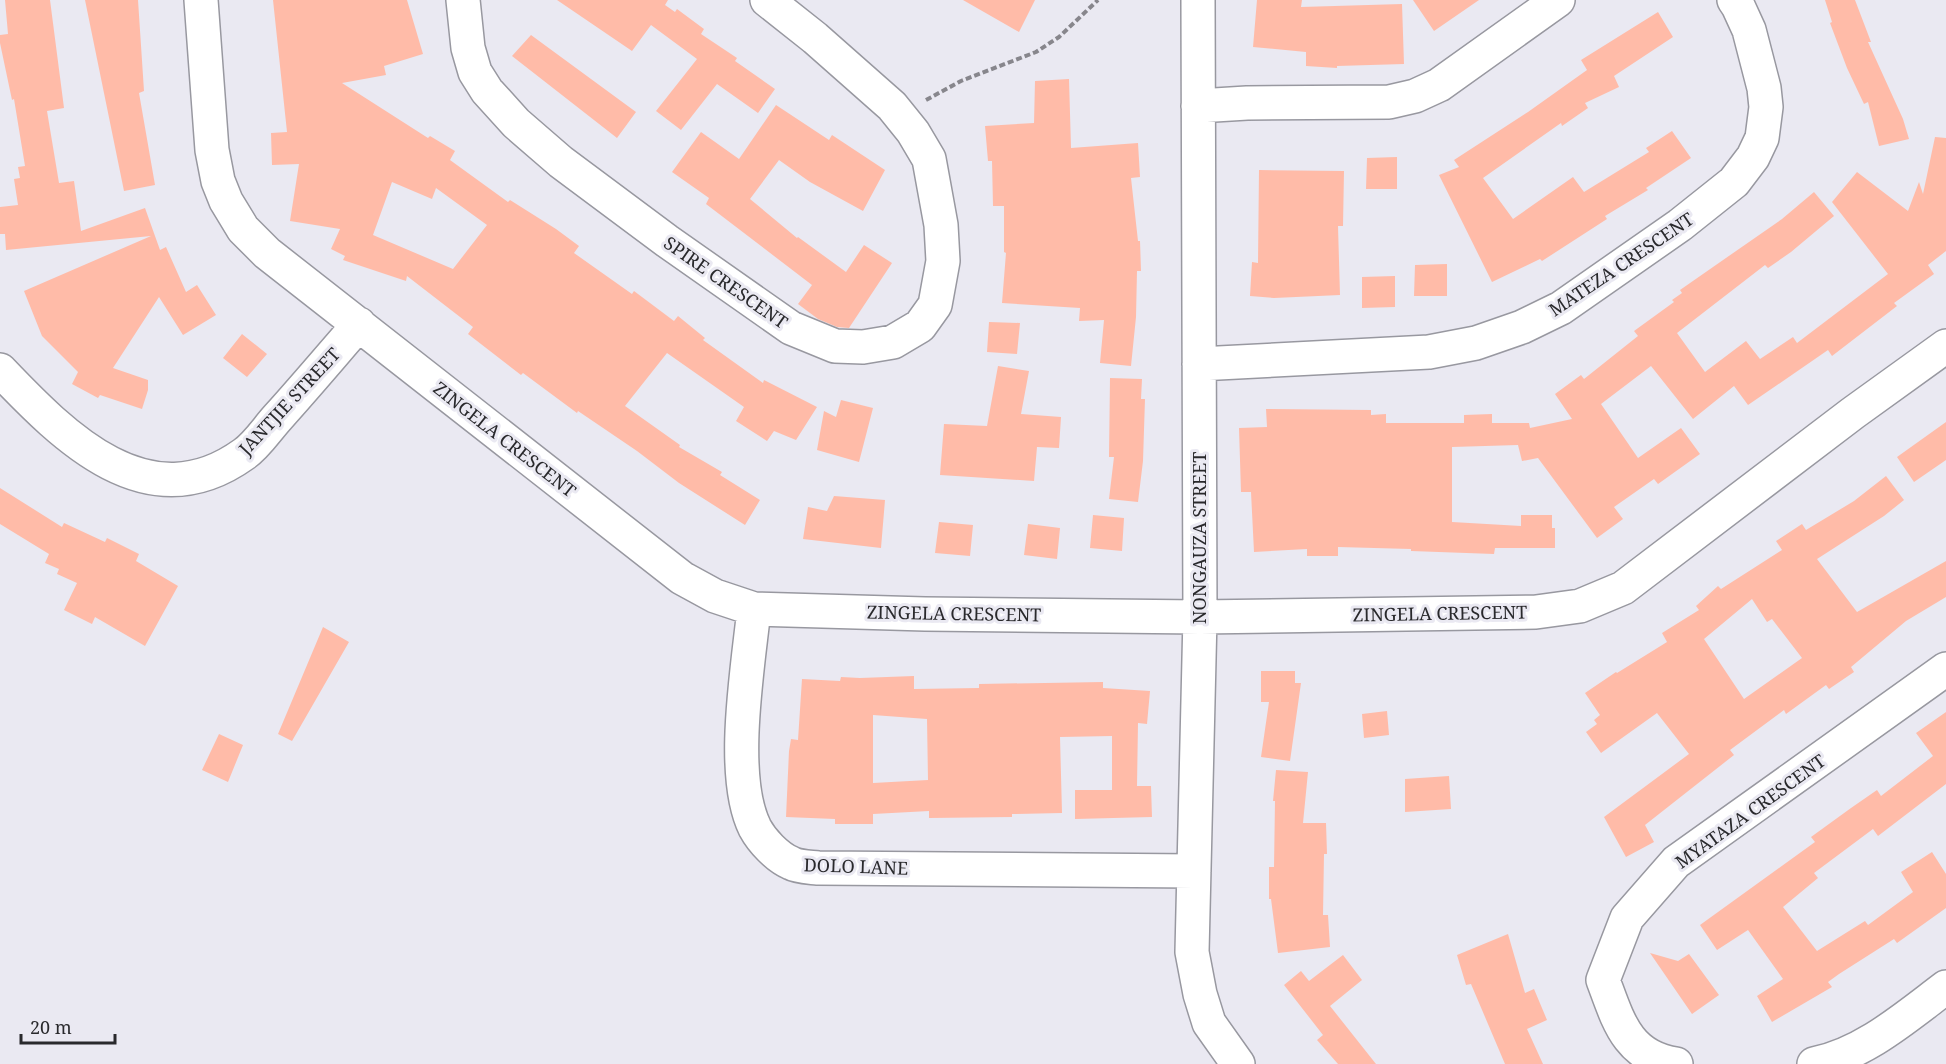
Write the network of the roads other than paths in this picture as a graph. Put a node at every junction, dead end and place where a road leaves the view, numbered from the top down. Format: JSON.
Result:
{"nodes":[{"id":1,"x":201,"y":0,"type":"edge"},
{"id":2,"x":463,"y":0,"type":"edge"},
{"id":3,"x":767,"y":0,"type":"edge"},
{"id":4,"x":1198,"y":0,"type":"edge"},
{"id":5,"x":1558,"y":0,"type":"edge"},
{"id":6,"x":1734,"y":0,"type":"edge"},
{"id":7,"x":1198,"y":106,"type":"junction"},
{"id":8,"x":359,"y":324,"type":"junction"},
{"id":9,"x":1946,"y":346,"type":"edge"},
{"id":10,"x":1199,"y":364,"type":"junction"},
{"id":11,"x":0,"y":370,"type":"edge"},
{"id":12,"x":754,"y":609,"type":"junction"},
{"id":13,"x":1200,"y":617,"type":"junction"},
{"id":14,"x":1946,"y":669,"type":"edge"},
{"id":15,"x":1194,"y":871,"type":"junction"},
{"id":16,"x":1946,"y":987,"type":"edge"},
{"id":17,"x":1238,"y":1064,"type":"edge"},
{"id":18,"x":1676,"y":1064,"type":"edge"},
{"id":19,"x":1814,"y":1064,"type":"edge"}],
"edges":[{"from":1,"to":8,"type":"street","name":"ZINGELA CRESCENT"},
{"from":2,"to":3,"type":"street","name":"SPIRE CRESCENT"},
{"from":4,"to":7,"type":"street","name":"NONGAUZA STREET"},
{"from":5,"to":7,"type":"street"},
{"from":6,"to":10,"type":"street","name":"MATEZA CRESCENT"},
{"from":7,"to":10,"type":"street","name":"NONGAUZA STREET"},
{"from":8,"to":11,"type":"street","name":"JANTJIE STREET"},
{"from":8,"to":12,"type":"street","name":"ZINGELA CRESCENT"},
{"from":9,"to":13,"type":"street","name":"ZINGELA CRESCENT"},
{"from":10,"to":13,"type":"street","name":"NONGAUZA STREET"},
{"from":12,"to":13,"type":"street","name":"ZINGELA CRESCENT"},
{"from":12,"to":15,"type":"street","name":"DOLO LANE"},
{"from":13,"to":15,"type":"street","name":"NONGAUZA STREET"},
{"from":14,"to":18,"type":"street","name":"MYATAZA CRESCENT"},
{"from":15,"to":17,"type":"street","name":"NONGAUZA STREET"},
{"from":16,"to":19,"type":"street"}]}
